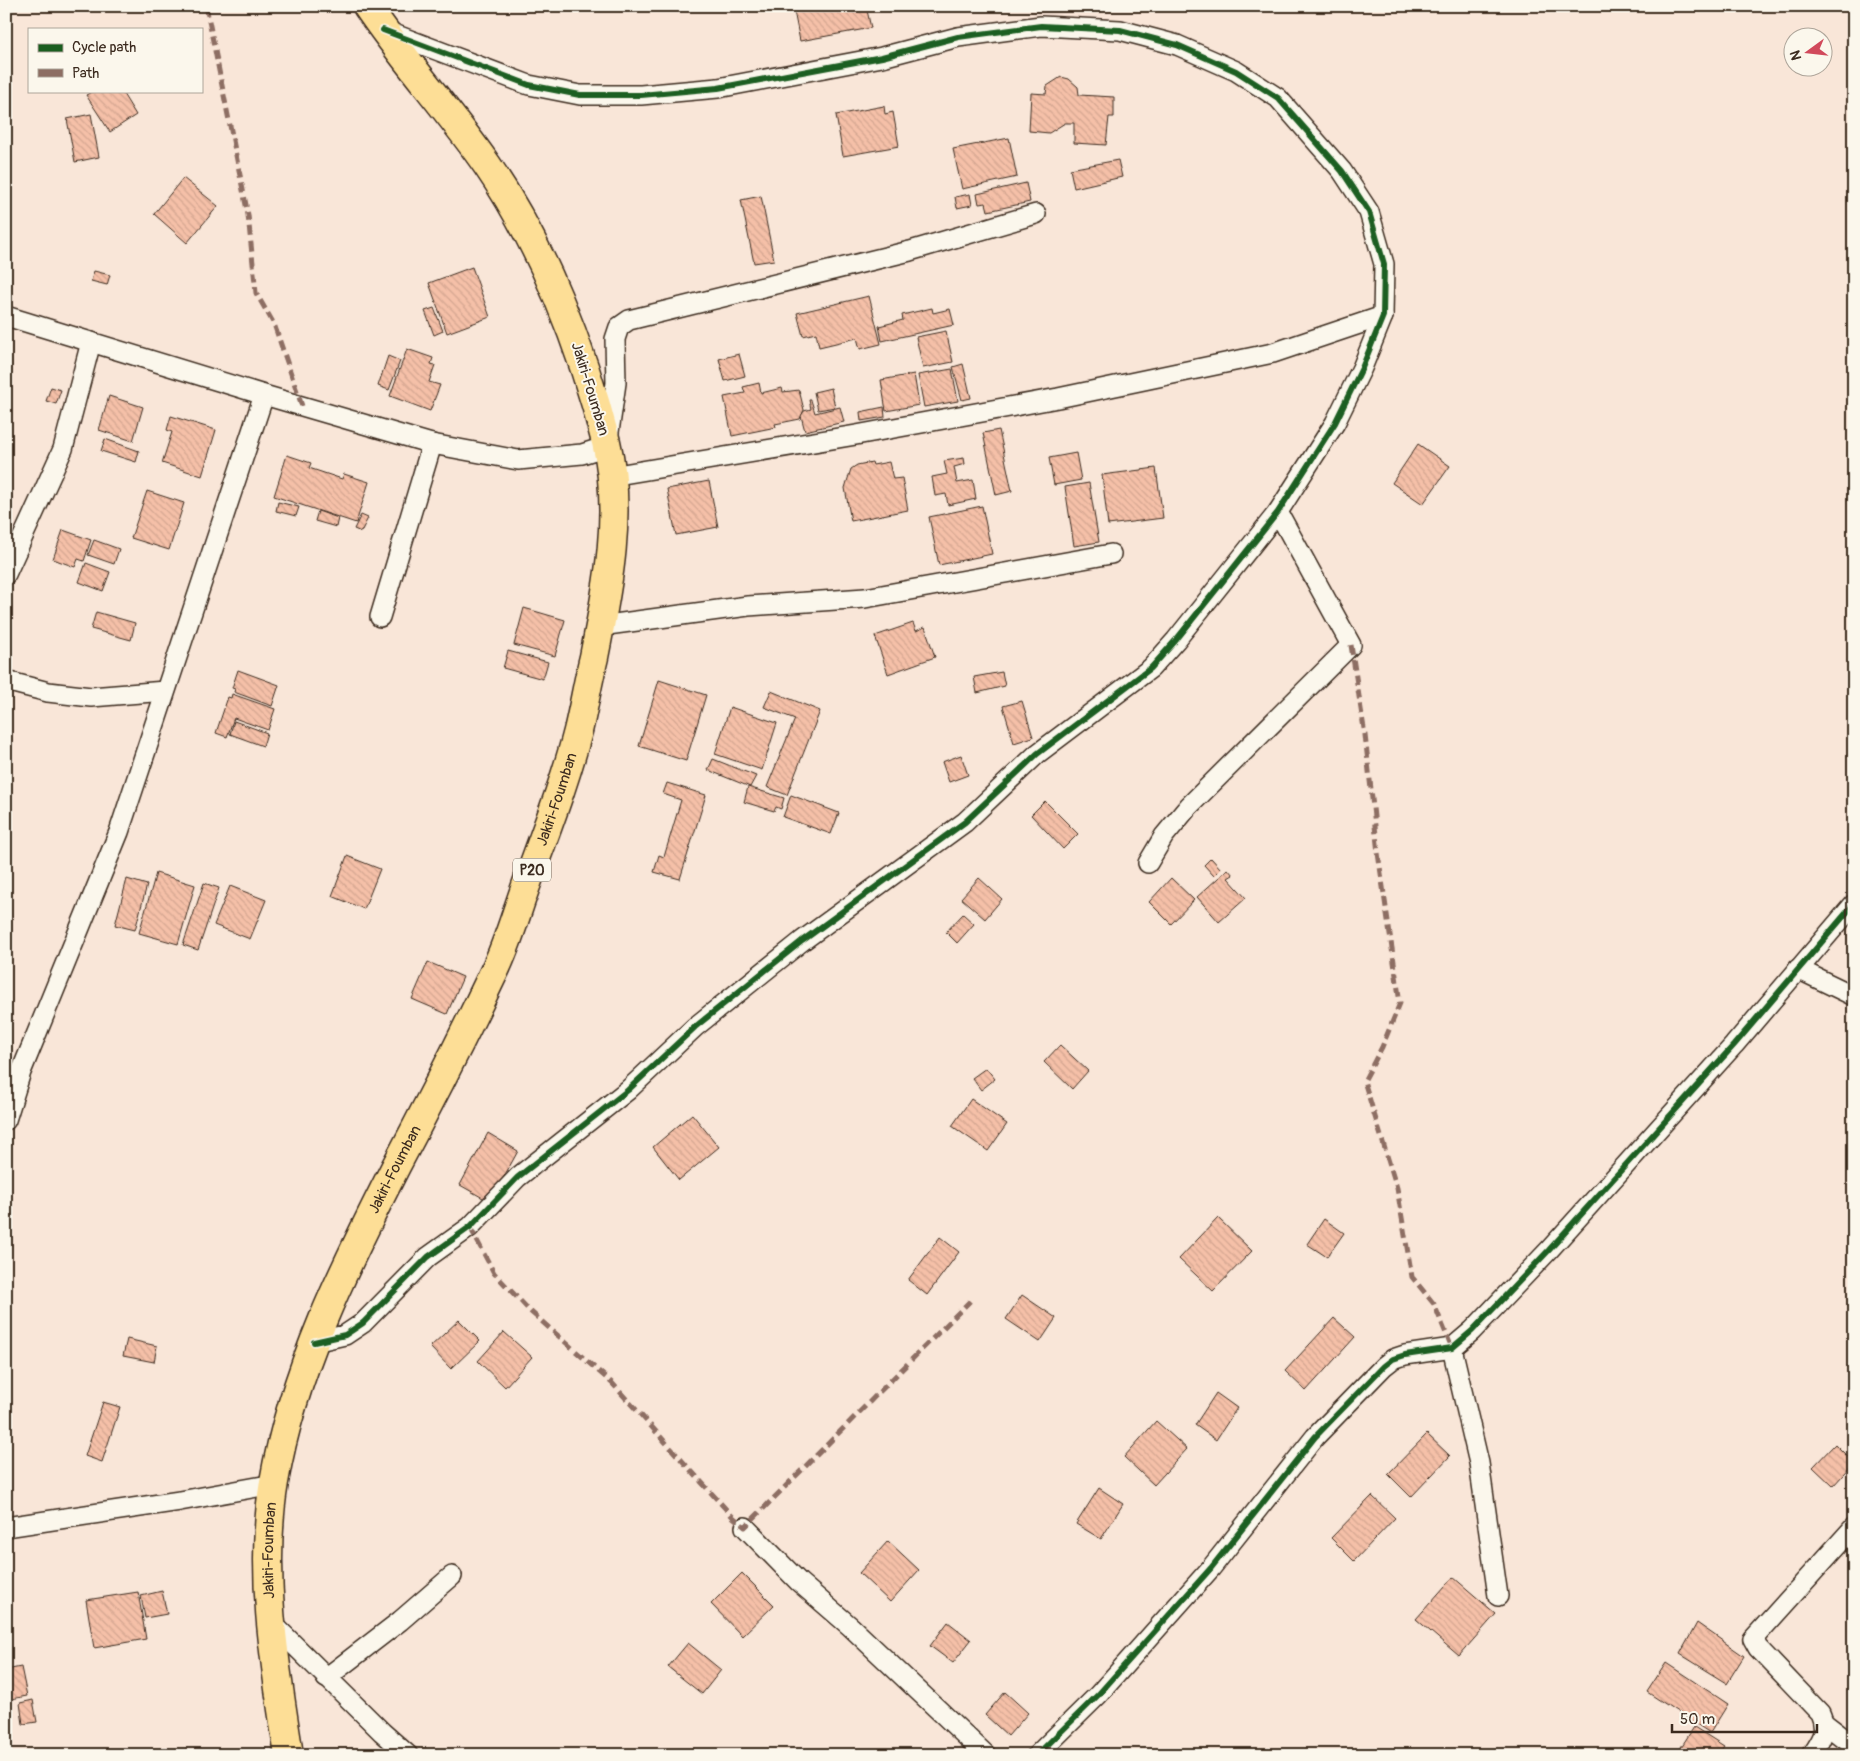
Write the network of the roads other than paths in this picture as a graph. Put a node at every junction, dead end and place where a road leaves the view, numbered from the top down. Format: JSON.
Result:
{"nodes":[{"id":1,"x":368,"y":6,"type":"edge"},
{"id":2,"x":383,"y":30,"type":"junction"},
{"id":3,"x":1036,"y":214,"type":"dead end"},
{"id":4,"x":6,"y":316,"type":"edge"},
{"id":5,"x":1383,"y":316,"type":"junction"},
{"id":6,"x":91,"y":342,"type":"junction"},
{"id":7,"x":264,"y":395,"type":"junction"},
{"id":8,"x":432,"y":444,"type":"junction"},
{"id":9,"x":607,"y":446,"type":"junction"},
{"id":10,"x":611,"y":476,"type":"junction"},
{"id":11,"x":1278,"y":512,"type":"junction"},
{"id":12,"x":1111,"y":554,"type":"dead end"},
{"id":13,"x":6,"y":574,"type":"edge"},
{"id":14,"x":380,"y":617,"type":"dead end"},
{"id":15,"x":600,"y":626,"type":"junction"},
{"id":16,"x":6,"y":681,"type":"edge"},
{"id":17,"x":165,"y":691,"type":"junction"},
{"id":18,"x":1148,"y":863,"type":"dead end"},
{"id":19,"x":1854,"y":904,"type":"edge"},
{"id":20,"x":1798,"y":969,"type":"junction"},
{"id":21,"x":1854,"y":996,"type":"edge"},
{"id":22,"x":14,"y":1070,"type":"edge"},
{"id":23,"x":6,"y":1120,"type":"edge"},
{"id":24,"x":314,"y":1342,"type":"junction"},
{"id":25,"x":1452,"y":1348,"type":"junction"},
{"id":26,"x":274,"y":1484,"type":"junction"},
{"id":27,"x":6,"y":1527,"type":"edge"},
{"id":28,"x":745,"y":1527,"type":"dead end"},
{"id":29,"x":1854,"y":1527,"type":"edge"},
{"id":30,"x":452,"y":1576,"type":"dead end"},
{"id":31,"x":1498,"y":1596,"type":"dead end"},
{"id":32,"x":270,"y":1621,"type":"junction"},
{"id":33,"x":326,"y":1678,"type":"junction"},
{"id":34,"x":1824,"y":1723,"type":"junction"},
{"id":35,"x":1854,"y":1746,"type":"edge"},
{"id":36,"x":290,"y":1755,"type":"edge"},
{"id":37,"x":408,"y":1755,"type":"edge"},
{"id":38,"x":986,"y":1755,"type":"edge"},
{"id":39,"x":1037,"y":1755,"type":"edge"},
{"id":40,"x":1810,"y":1755,"type":"edge"}],
"edges":[{"from":1,"to":2,"type":"main road","name":"Jakiri-Foumban","number":"P20"},
{"from":2,"to":5,"type":"street"},
{"from":2,"to":9,"type":"main road","name":"Jakiri-Foumban","number":"P20"},
{"from":3,"to":9,"type":"street"},
{"from":4,"to":6,"type":"street"},
{"from":5,"to":10,"type":"street"},
{"from":5,"to":11,"type":"street"},
{"from":6,"to":7,"type":"street"},
{"from":6,"to":13,"type":"street"},
{"from":7,"to":8,"type":"street"},
{"from":7,"to":17,"type":"street"},
{"from":8,"to":9,"type":"street"},
{"from":8,"to":14,"type":"street"},
{"from":9,"to":10,"type":"main road","name":"Jakiri-Foumban","number":"P20"},
{"from":10,"to":15,"type":"main road","name":"Jakiri-Foumban","number":"P20"},
{"from":11,"to":18,"type":"street"},
{"from":11,"to":24,"type":"street"},
{"from":12,"to":15,"type":"street"},
{"from":15,"to":24,"type":"main road","name":"Jakiri-Foumban","number":"P20"},
{"from":16,"to":17,"type":"street"},
{"from":17,"to":22,"type":"street"},
{"from":19,"to":20,"type":"street"},
{"from":20,"to":21,"type":"street"},
{"from":20,"to":25,"type":"street"},
{"from":22,"to":23,"type":"street"},
{"from":24,"to":26,"type":"main road","name":"Jakiri-Foumban","number":"P20"},
{"from":25,"to":31,"type":"street"},
{"from":25,"to":39,"type":"street"},
{"from":26,"to":27,"type":"street"},
{"from":26,"to":32,"type":"main road","name":"Jakiri-Foumban","number":"P20"},
{"from":28,"to":38,"type":"street"},
{"from":29,"to":34,"type":"street"},
{"from":30,"to":33,"type":"street"},
{"from":32,"to":33,"type":"street"},
{"from":32,"to":36,"type":"main road","name":"Jakiri-Foumban","number":"P20"},
{"from":33,"to":37,"type":"street"},
{"from":34,"to":35,"type":"street"},
{"from":34,"to":40,"type":"street"}]}
